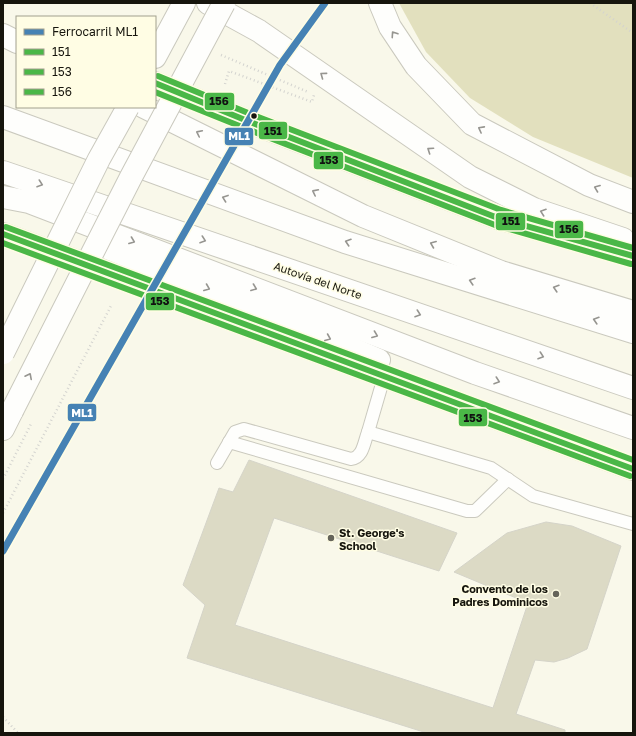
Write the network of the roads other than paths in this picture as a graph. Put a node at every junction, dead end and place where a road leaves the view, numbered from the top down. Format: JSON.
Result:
{"nodes":[{"id":1,"x":184,"y":3,"type":"edge"},
{"id":2,"x":208,"y":3,"type":"edge"},
{"id":3,"x":224,"y":3,"type":"edge"},
{"id":4,"x":380,"y":3,"type":"edge"},
{"id":5,"x":3,"y":21,"type":"edge"},
{"id":6,"x":16,"y":27,"type":"edge"},
{"id":7,"x":3,"y":35,"type":"edge"},
{"id":8,"x":16,"y":42,"type":"edge"},
{"id":9,"x":156,"y":55,"type":"edge"},
{"id":10,"x":156,"y":84,"type":"edge"},
{"id":11,"x":127,"y":108,"type":"edge"},
{"id":12,"x":146,"y":108,"type":"edge"},
{"id":13,"x":3,"y":116,"type":"edge"},
{"id":14,"x":3,"y":172,"type":"edge"},
{"id":15,"x":3,"y":197,"type":"edge"},
{"id":16,"x":633,"y":202,"type":"edge"},
{"id":17,"x":3,"y":204,"type":"edge"},
{"id":18,"x":3,"y":234,"type":"edge"},
{"id":19,"x":633,"y":243,"type":"edge"},
{"id":20,"x":633,"y":256,"type":"edge"},
{"id":21,"x":633,"y":312,"type":"edge"},
{"id":22,"x":633,"y":332,"type":"edge"},
{"id":23,"x":3,"y":353,"type":"edge"},
{"id":24,"x":384,"y":377,"type":"junction"},
{"id":25,"x":633,"y":388,"type":"edge"},
{"id":26,"x":7,"y":420,"type":"edge"},
{"id":27,"x":515,"y":425,"type":"junction"},
{"id":28,"x":633,"y":428,"type":"edge"},
{"id":29,"x":368,"y":432,"type":"junction"},
{"id":30,"x":229,"y":442,"type":"junction"},
{"id":31,"x":217,"y":463,"type":"dead end"},
{"id":32,"x":633,"y":469,"type":"edge"},
{"id":33,"x":508,"y":479,"type":"junction"},
{"id":34,"x":633,"y":524,"type":"edge"}],
"edges":[{"from":1,"to":9,"type":"main road"},
{"from":19,"to":2,"type":"main road","one_way":true},
{"from":26,"to":3,"type":"main road","one_way":true,"bridge":true},
{"from":16,"to":4,"type":"main road","one_way":true},
{"from":5,"to":6,"type":"main road"},
{"from":7,"to":8,"type":"main road"},
{"from":10,"to":20,"type":"main road"},
{"from":11,"to":23,"type":"main road","bridge":true},
{"from":21,"to":12,"type":"main road","one_way":true},
{"from":22,"to":13,"type":"main road","one_way":true},
{"from":14,"to":25,"type":"main road","name":"Autovía del Norte","one_way":true},
{"from":15,"to":28,"type":"main road","one_way":true},
{"from":17,"to":27,"type":"main road","one_way":true},
{"from":18,"to":24,"type":"main road"},
{"from":24,"to":27,"type":"main road"},
{"from":24,"to":29,"type":"lane"},
{"from":27,"to":32,"type":"main road"},
{"from":29,"to":30,"type":"lane"},
{"from":29,"to":33,"type":"lane"},
{"from":30,"to":31,"type":"lane"},
{"from":30,"to":33,"type":"lane"},
{"from":33,"to":34,"type":"lane"}]}
